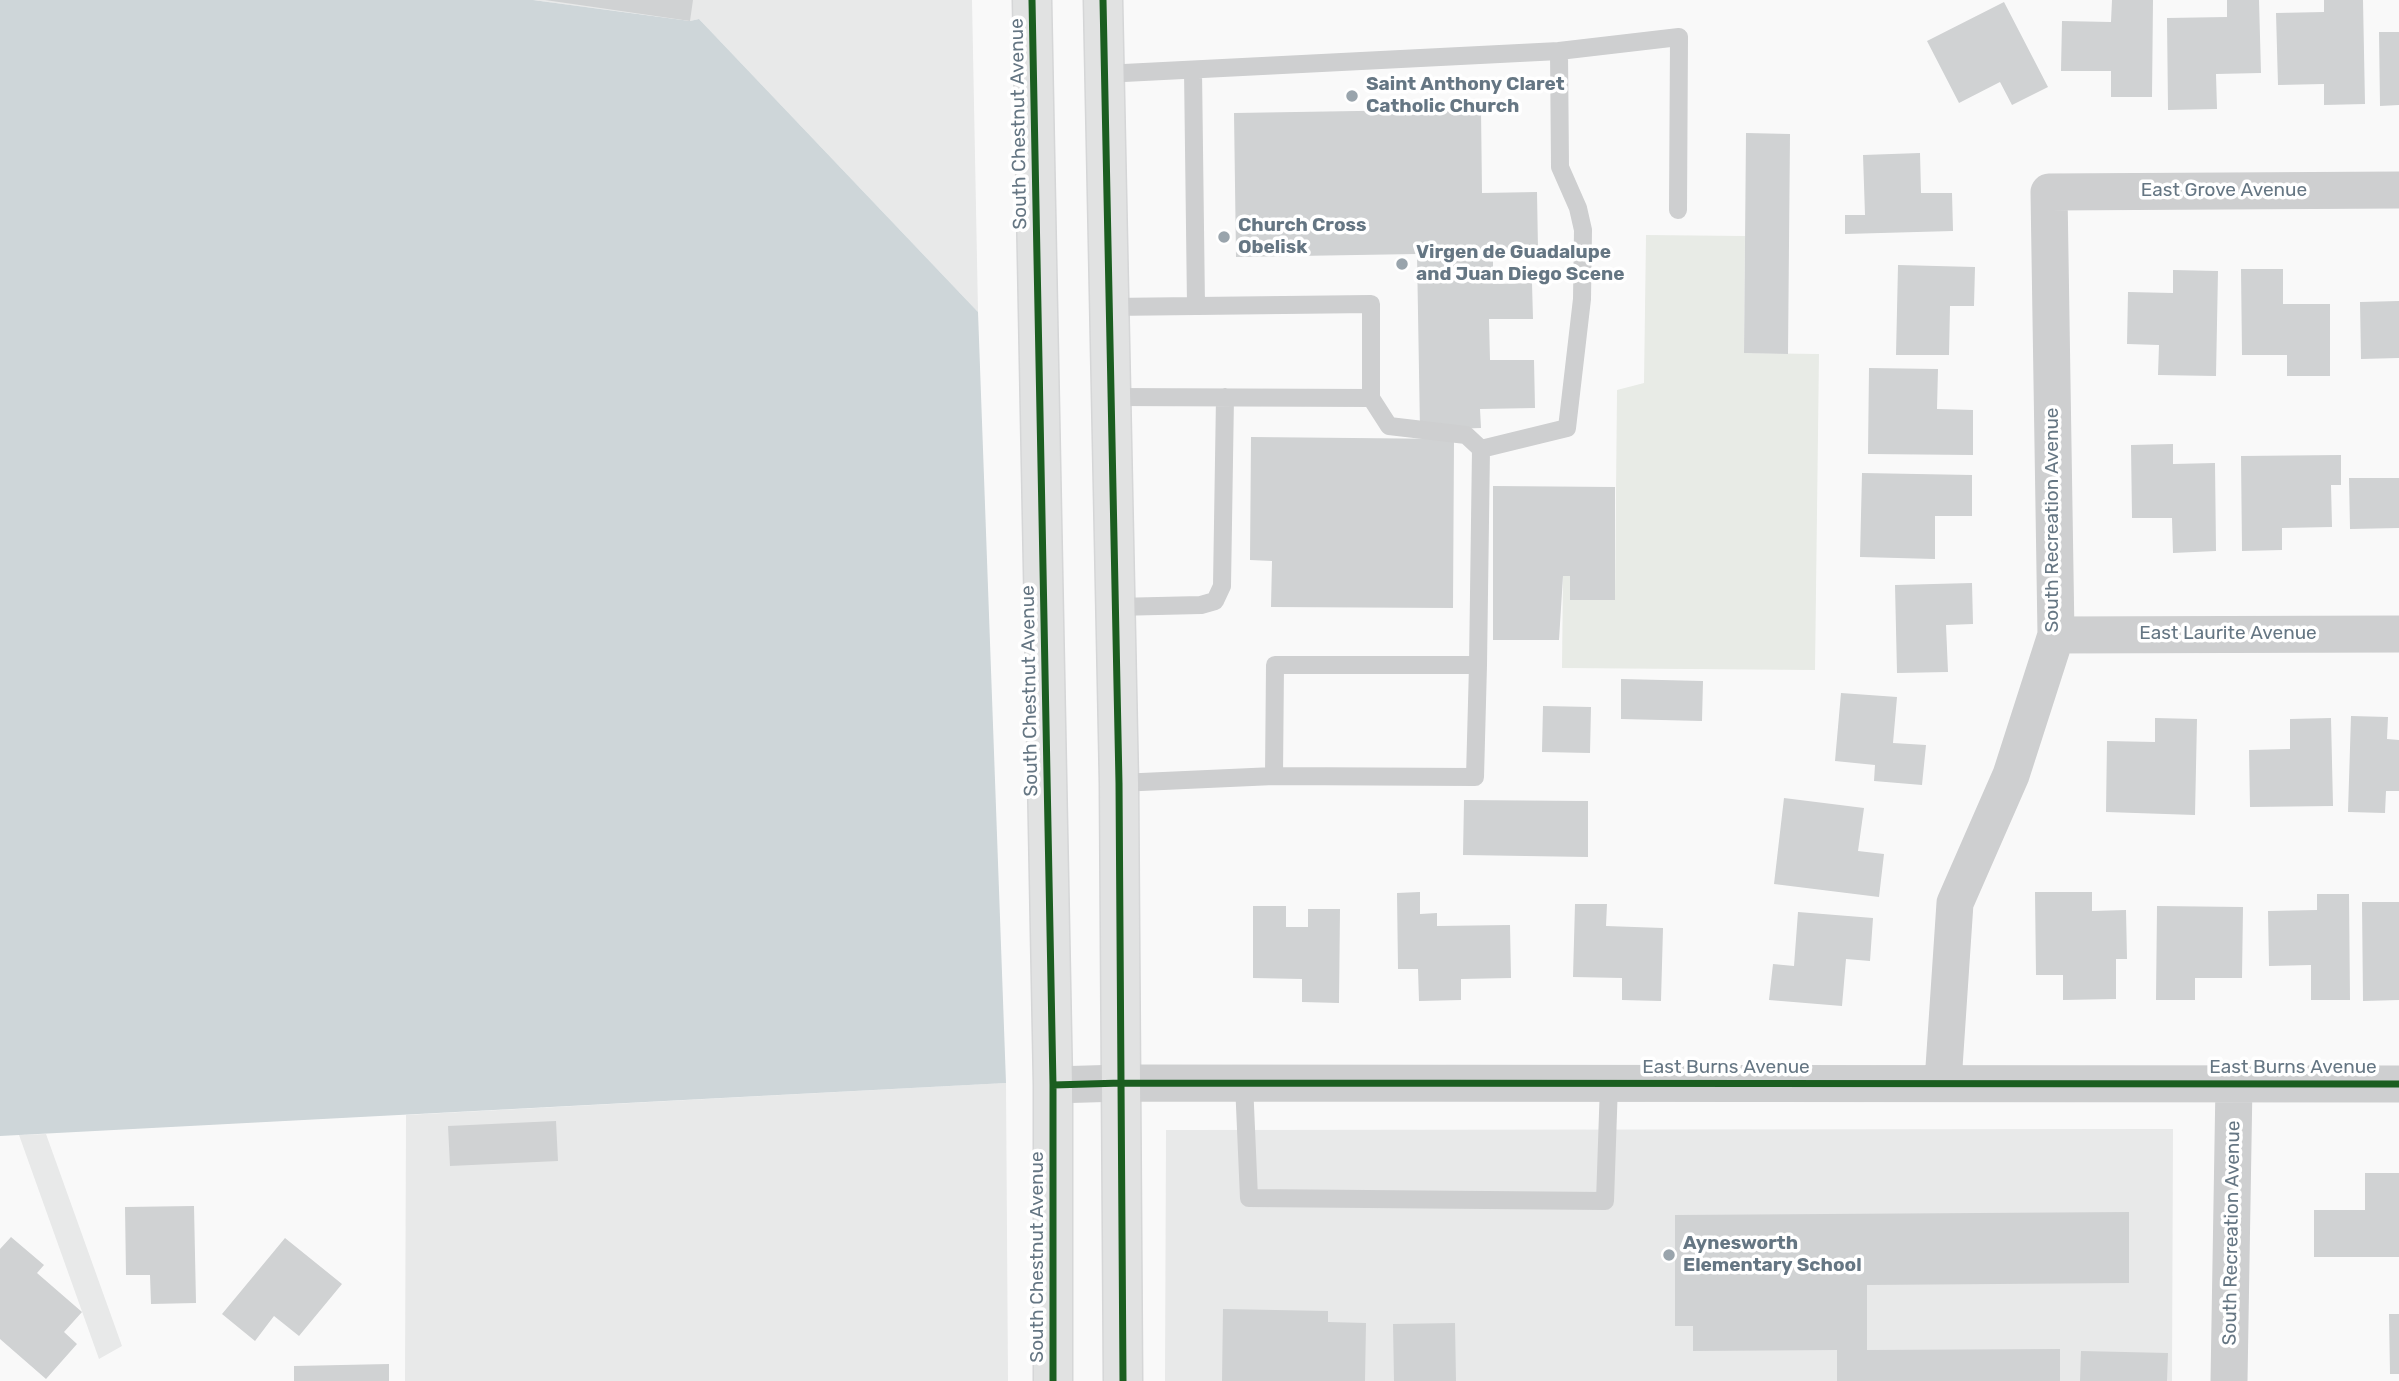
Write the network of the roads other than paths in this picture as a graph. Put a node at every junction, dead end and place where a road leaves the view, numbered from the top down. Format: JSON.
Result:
{"nodes":[{"id":1,"x":1032,"y":0,"type":"edge"},
{"id":2,"x":1103,"y":0,"type":"edge"},
{"id":3,"x":1559,"y":51,"type":"junction"},
{"id":4,"x":1193,"y":70,"type":"junction"},
{"id":5,"x":1104,"y":74,"type":"junction"},
{"id":6,"x":2399,"y":190,"type":"edge"},
{"id":7,"x":2049,"y":191,"type":"joint"},
{"id":8,"x":1678,"y":210,"type":"dead end"},
{"id":9,"x":1196,"y":306,"type":"junction"},
{"id":10,"x":1109,"y":307,"type":"junction"},
{"id":11,"x":1111,"y":397,"type":"junction"},
{"id":12,"x":1225,"y":397,"type":"junction"},
{"id":13,"x":1371,"y":398,"type":"junction"},
{"id":14,"x":1481,"y":449,"type":"junction"},
{"id":15,"x":1115,"y":607,"type":"junction"},
{"id":16,"x":2399,"y":634,"type":"edge"},
{"id":17,"x":2056,"y":635,"type":"junction"},
{"id":18,"x":1478,"y":666,"type":"junction"},
{"id":19,"x":1274,"y":776,"type":"junction"},
{"id":20,"x":1119,"y":783,"type":"junction"},
{"id":21,"x":1943,"y":1082,"type":"junction"},
{"id":22,"x":1122,"y":1083,"type":"junction"},
{"id":23,"x":1244,"y":1083,"type":"junction"},
{"id":24,"x":1609,"y":1084,"type":"junction"},
{"id":25,"x":2234,"y":1084,"type":"junction"},
{"id":26,"x":2399,"y":1084,"type":"edge"},
{"id":27,"x":1053,"y":1086,"type":"junction"},
{"id":28,"x":1053,"y":1381,"type":"edge"},
{"id":29,"x":1123,"y":1381,"type":"edge"},
{"id":30,"x":2229,"y":1381,"type":"edge"}],
"edges":[{"from":1,"to":27,"type":"main road","name":"South Chestnut Avenue"},
{"from":2,"to":5,"type":"main road"},
{"from":3,"to":4,"type":"lane"},
{"from":3,"to":8,"type":"lane"},
{"from":3,"to":14,"type":"lane"},
{"from":4,"to":5,"type":"lane"},
{"from":4,"to":9,"type":"lane"},
{"from":5,"to":10,"type":"main road"},
{"from":6,"to":7,"type":"street","name":"East Grove Avenue"},
{"from":7,"to":17,"type":"street","name":"South Recreation Avenue"},
{"from":9,"to":10,"type":"lane"},
{"from":9,"to":13,"type":"lane"},
{"from":10,"to":11,"type":"main road"},
{"from":11,"to":12,"type":"lane"},
{"from":11,"to":15,"type":"main road"},
{"from":12,"to":13,"type":"lane"},
{"from":12,"to":15,"type":"lane"},
{"from":13,"to":14,"type":"lane"},
{"from":14,"to":18,"type":"lane"},
{"from":15,"to":20,"type":"main road"},
{"from":16,"to":17,"type":"street","name":"East Laurite Avenue"},
{"from":17,"to":21,"type":"street","name":"South Recreation Avenue"},
{"from":18,"to":19,"type":"lane"},
{"from":18,"to":19,"type":"lane"},
{"from":19,"to":20,"type":"lane"},
{"from":20,"to":22,"type":"main road"},
{"from":21,"to":24,"type":"street","name":"East Burns Avenue"},
{"from":21,"to":25,"type":"street","name":"East Burns Avenue"},
{"from":22,"to":23,"type":"street","name":"East Burns Avenue"},
{"from":22,"to":27,"type":"street","name":"East Burns Avenue"},
{"from":22,"to":29,"type":"main road"},
{"from":23,"to":24,"type":"street","name":"East Burns Avenue"},
{"from":23,"to":24,"type":"lane"},
{"from":25,"to":26,"type":"street","name":"East Burns Avenue"},
{"from":25,"to":30,"type":"street","name":"South Recreation Avenue"},
{"from":27,"to":28,"type":"main road","name":"South Chestnut Avenue"}]}
